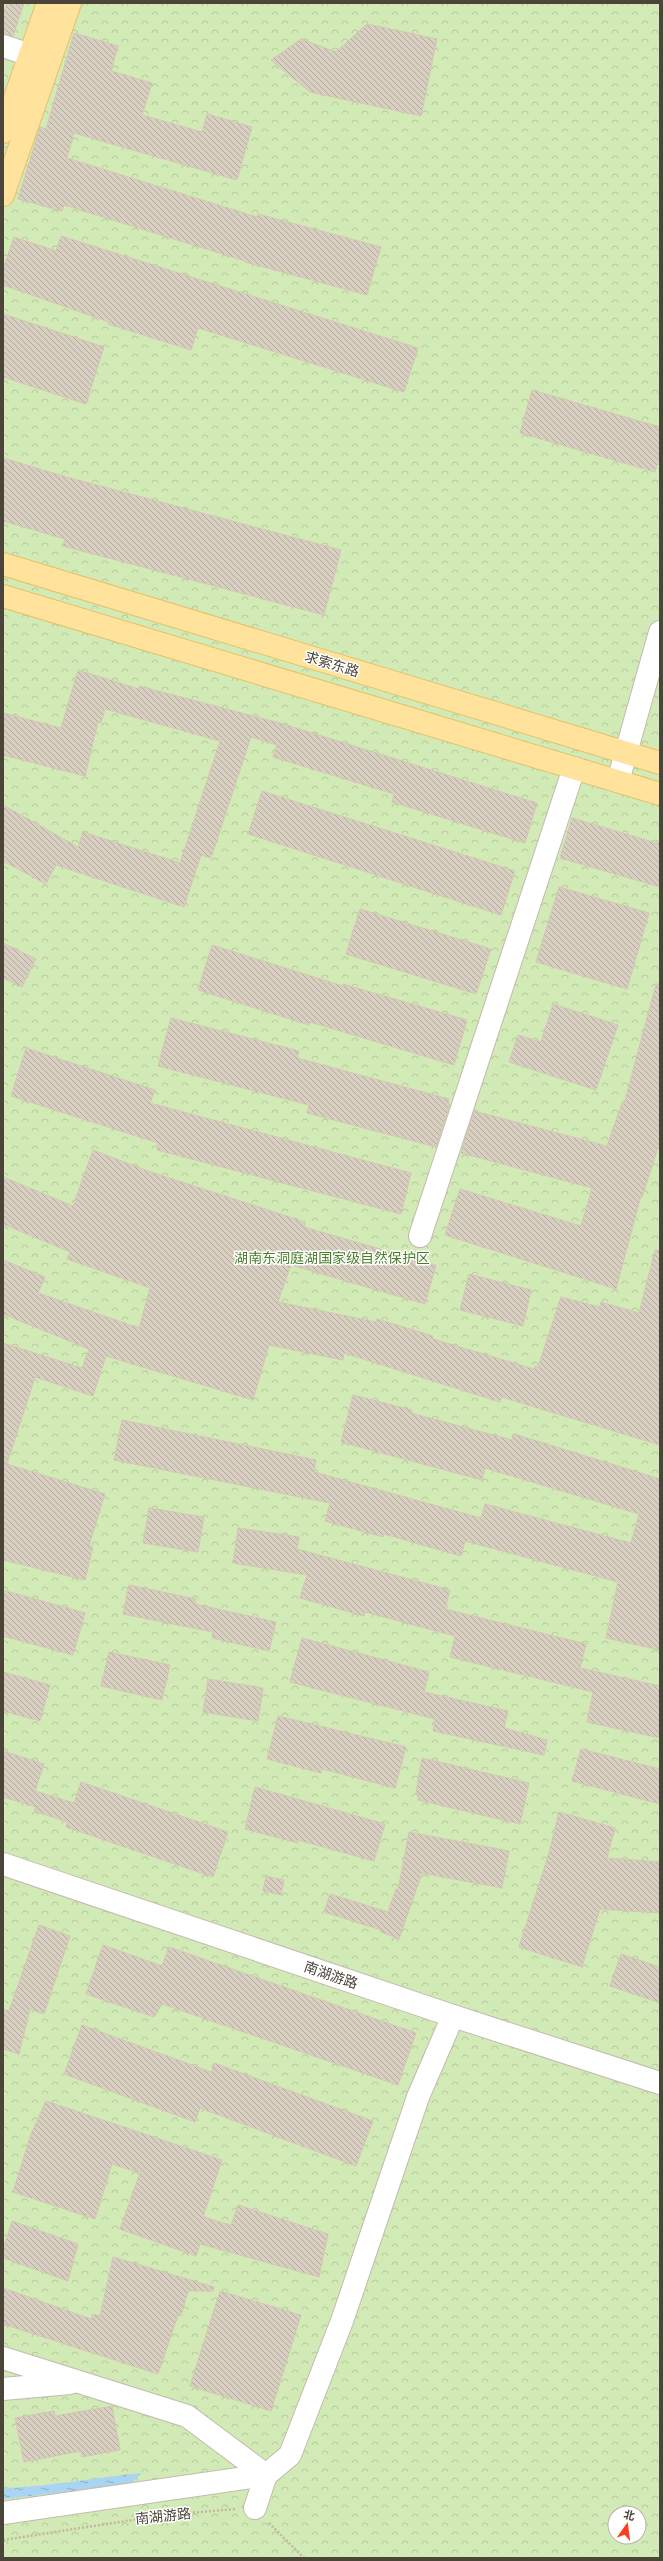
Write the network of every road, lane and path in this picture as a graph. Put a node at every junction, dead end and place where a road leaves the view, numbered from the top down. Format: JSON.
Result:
{"nodes":[{"id":1,"x":48,"y":3,"type":"edge"},
{"id":2,"x":70,"y":3,"type":"edge"},
{"id":3,"x":3,"y":46,"type":"edge"},
{"id":4,"x":30,"y":55,"type":"junction"},
{"id":5,"x":3,"y":132,"type":"edge"},
{"id":6,"x":3,"y":195,"type":"edge"},
{"id":7,"x":3,"y":564,"type":"edge"},
{"id":8,"x":3,"y":596,"type":"edge"},
{"id":9,"x":660,"y":632,"type":"edge"},
{"id":10,"x":627,"y":753,"type":"junction"},
{"id":11,"x":660,"y":763,"type":"edge"},
{"id":12,"x":574,"y":768,"type":"junction"},
{"id":13,"x":618,"y":782,"type":"junction"},
{"id":14,"x":660,"y":794,"type":"edge"},
{"id":15,"x":420,"y":1236,"type":"dead end"},
{"id":16,"x":3,"y":1864,"type":"edge"},
{"id":17,"x":452,"y":2016,"type":"junction"},
{"id":18,"x":660,"y":2083,"type":"edge"},
{"id":19,"x":3,"y":2358,"type":"edge"},
{"id":20,"x":80,"y":2382,"type":"junction"},
{"id":21,"x":3,"y":2389,"type":"edge"},
{"id":22,"x":266,"y":2476,"type":"junction"},
{"id":23,"x":255,"y":2508,"type":"junction"},
{"id":24,"x":3,"y":2513,"type":"edge"},
{"id":25,"x":3,"y":2540,"type":"edge"},
{"id":26,"x":304,"y":2558,"type":"edge"}],
"edges":[{"from":1,"to":4,"type":"main road"},
{"from":2,"to":6,"type":"main road"},
{"from":3,"to":4,"type":"street"},
{"from":4,"to":5,"type":"main road"},
{"from":7,"to":10,"type":"main road","name":"求索东路"},
{"from":8,"to":12,"type":"main road"},
{"from":9,"to":10,"type":"street"},
{"from":10,"to":11,"type":"main road","name":"求索东路"},
{"from":10,"to":13,"type":"street"},
{"from":12,"to":13,"type":"main road"},
{"from":12,"to":15,"type":"street"},
{"from":13,"to":14,"type":"main road"},
{"from":16,"to":17,"type":"street","name":"南湖游路"},
{"from":17,"to":18,"type":"street","name":"南湖游路"},
{"from":17,"to":22,"type":"street"},
{"from":19,"to":20,"type":"street"},
{"from":20,"to":21,"type":"street"},
{"from":20,"to":22,"type":"street"},
{"from":22,"to":23,"type":"street"},
{"from":22,"to":24,"type":"street"},
{"from":23,"to":25,"type":"path","name":"南湖游路"},
{"from":23,"to":26,"type":"path"}]}
